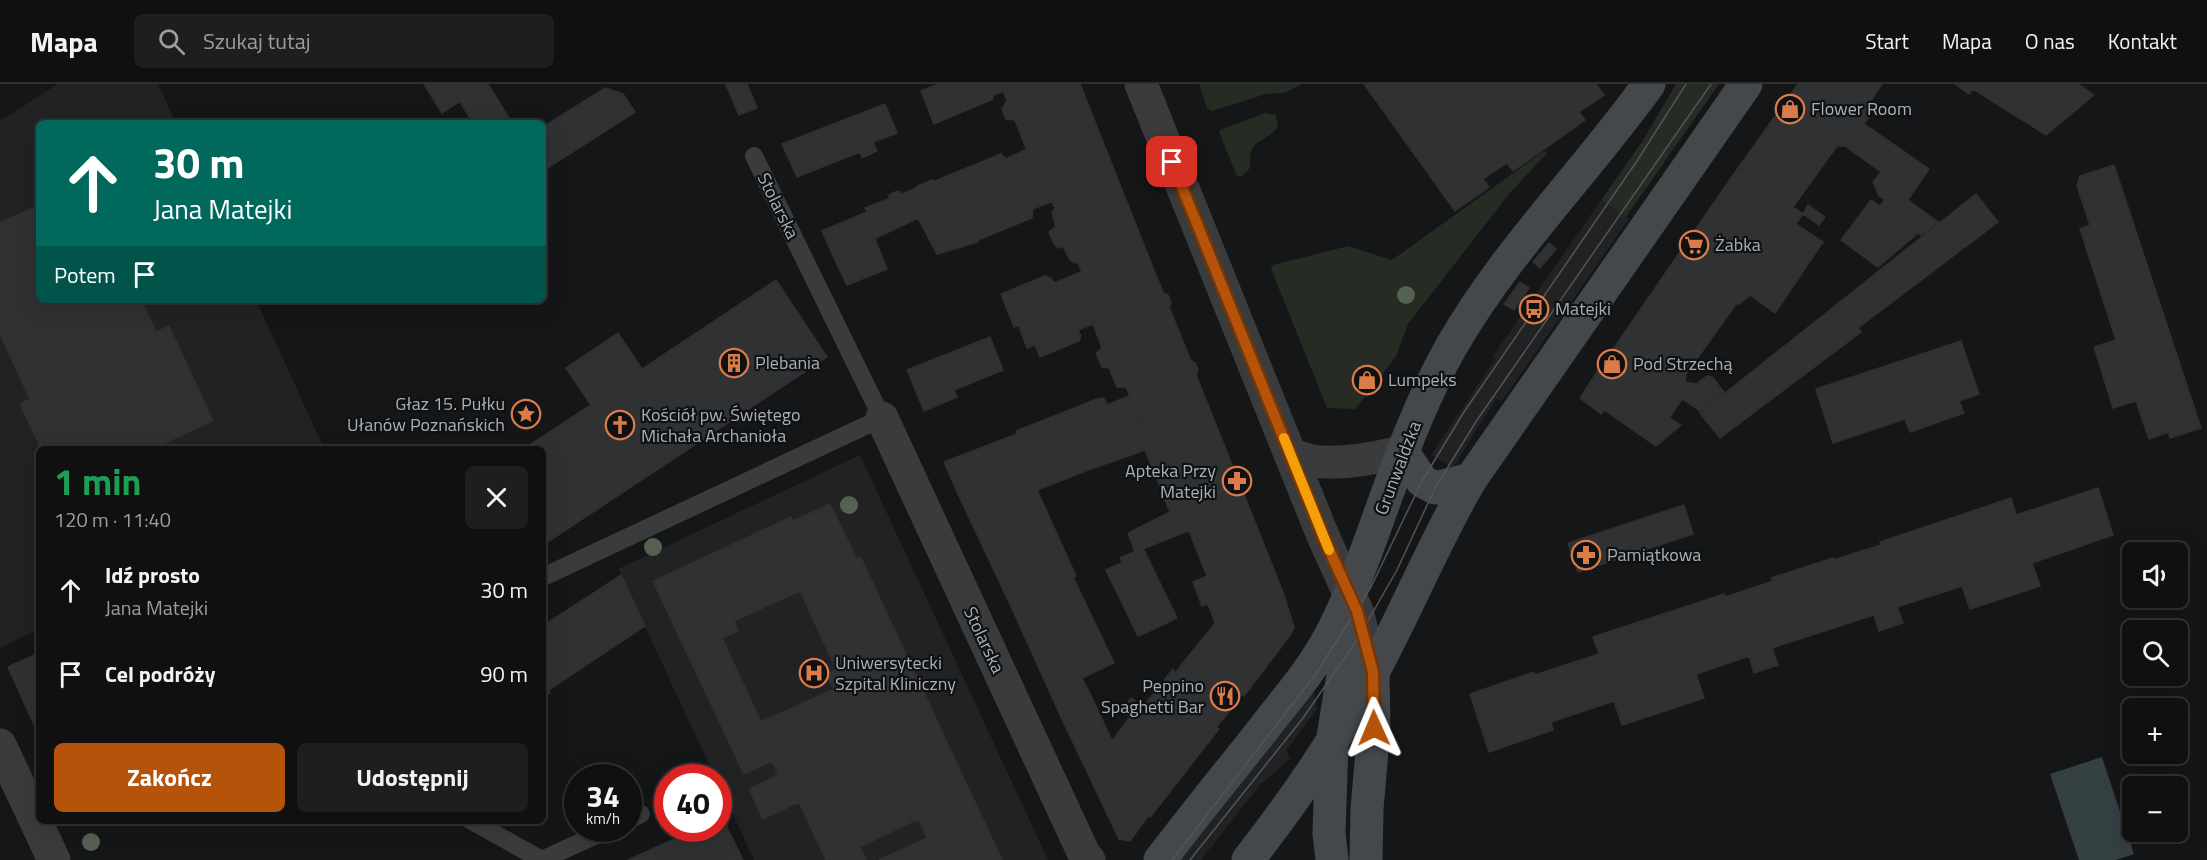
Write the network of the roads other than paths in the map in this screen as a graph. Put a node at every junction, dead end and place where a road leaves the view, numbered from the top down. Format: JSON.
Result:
{"nodes":[{"id":1,"x":1141,"y":84,"type":"edge"},
{"id":2,"x":1649,"y":84,"type":"edge"},
{"id":3,"x":1746,"y":84,"type":"edge"},
{"id":4,"x":754,"y":156,"type":"dead end"},
{"id":5,"x":882,"y":418,"type":"junction"},
{"id":6,"x":1403,"y":452,"type":"junction"},
{"id":7,"x":1290,"y":454,"type":"junction"},
{"id":8,"x":1471,"y":478,"type":"junction"},
{"id":9,"x":546,"y":576,"type":"edge"},
{"id":10,"x":1349,"y":595,"type":"junction"},
{"id":11,"x":1373,"y":672,"type":"junction"},
{"id":12,"x":1332,"y":743,"type":"junction"},
{"id":13,"x":0,"y":745,"type":"edge"},
{"id":14,"x":34,"y":804,"type":"edge"},
{"id":15,"x":41,"y":824,"type":"edge"},
{"id":16,"x":477,"y":824,"type":"edge"},
{"id":17,"x":581,"y":842,"type":"edge"},
{"id":18,"x":54,"y":860,"type":"edge"},
{"id":19,"x":542,"y":860,"type":"edge"},
{"id":20,"x":1089,"y":860,"type":"edge"},
{"id":21,"x":1160,"y":860,"type":"edge"},
{"id":22,"x":1248,"y":860,"type":"edge"},
{"id":23,"x":1332,"y":860,"type":"edge"},
{"id":24,"x":1366,"y":860,"type":"edge"}],
"edges":[{"from":1,"to":7,"type":"street"},
{"from":2,"to":6,"type":"street","name":"Grunwaldzka"},
{"from":3,"to":8,"type":"street"},
{"from":4,"to":5,"type":"lane","name":"Stolarska"},
{"from":5,"to":9,"type":"lane"},
{"from":5,"to":20,"type":"street","name":"Stolarska"},
{"from":6,"to":7,"type":"street"},
{"from":6,"to":8,"type":"street"},
{"from":6,"to":10,"type":"street","name":"Grunwaldzka"},
{"from":7,"to":10,"type":"street"},
{"from":8,"to":11,"type":"street"},
{"from":10,"to":11,"type":"street"},
{"from":10,"to":12,"type":"street"},
{"from":10,"to":21,"type":"street","name":"Grunwaldzka"},
{"from":11,"to":12,"type":"street"},
{"from":11,"to":24,"type":"street"},
{"from":12,"to":22,"type":"street"},
{"from":12,"to":23,"type":"street"},
{"from":13,"to":14,"type":"street"},
{"from":15,"to":18,"type":"street"},
{"from":16,"to":19,"type":"lane"},
{"from":17,"to":19,"type":"lane"}]}
